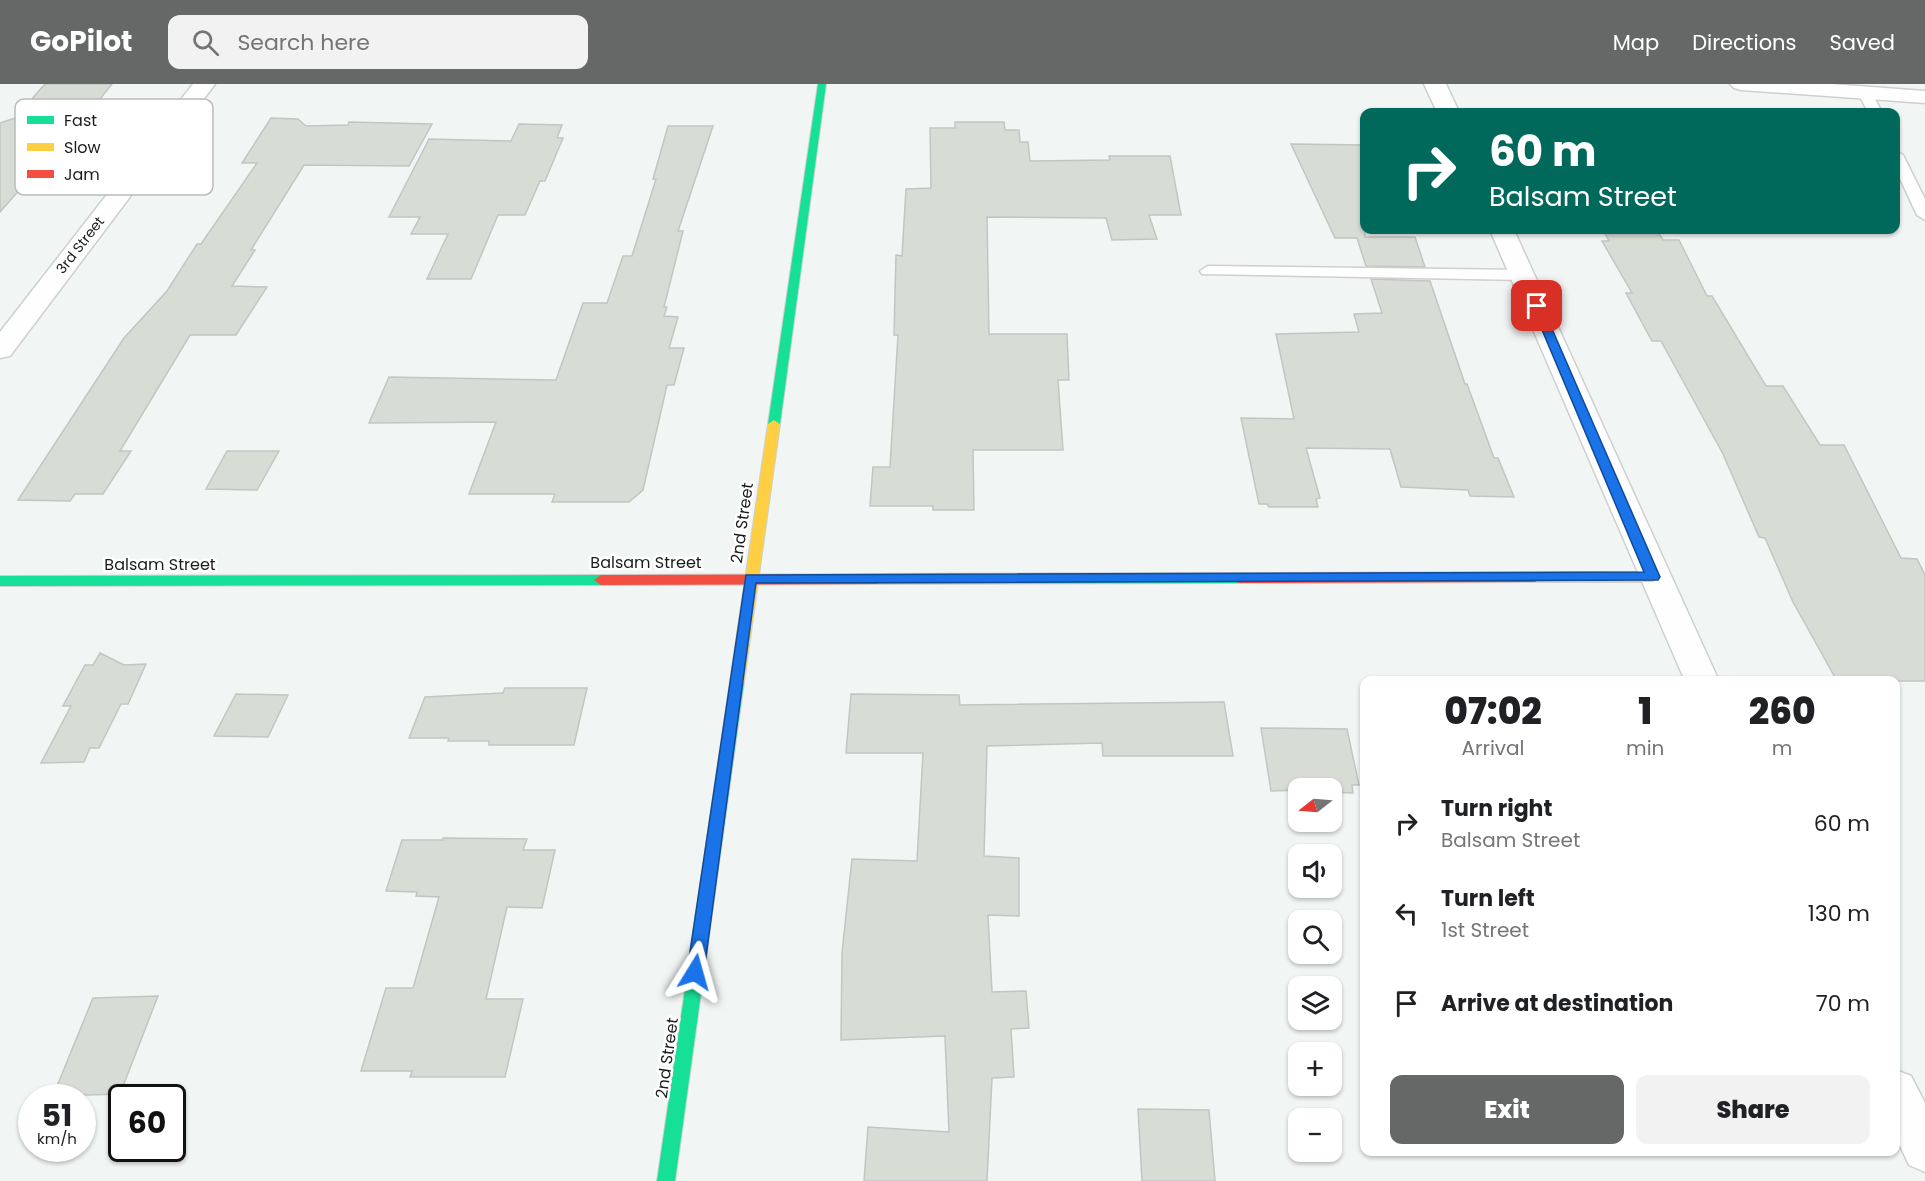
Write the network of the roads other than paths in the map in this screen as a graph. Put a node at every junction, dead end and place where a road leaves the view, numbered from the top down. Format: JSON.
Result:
{"nodes":[{"id":1,"x":204,"y":84,"type":"edge"},
{"id":2,"x":822,"y":84,"type":"edge"},
{"id":3,"x":1435,"y":84,"type":"edge"},
{"id":4,"x":1741,"y":84,"type":"edge"},
{"id":5,"x":1866,"y":93,"type":"junction"},
{"id":6,"x":1925,"y":97,"type":"edge"},
{"id":7,"x":192,"y":99,"type":"edge"},
{"id":8,"x":1446,"y":108,"type":"edge"},
{"id":9,"x":1873,"y":108,"type":"edge"},
{"id":10,"x":1900,"y":163,"type":"edge"},
{"id":11,"x":119,"y":195,"type":"edge"},
{"id":12,"x":1925,"y":214,"type":"edge"},
{"id":13,"x":1504,"y":234,"type":"edge"},
{"id":14,"x":1208,"y":271,"type":"dead end"},
{"id":15,"x":1523,"y":275,"type":"junction"},
{"id":16,"x":0,"y":350,"type":"edge"},
{"id":17,"x":1653,"y":577,"type":"junction"},
{"id":18,"x":750,"y":578,"type":"junction"},
{"id":19,"x":0,"y":581,"type":"edge"},
{"id":20,"x":1700,"y":676,"type":"edge"},
{"id":21,"x":1900,"y":1098,"type":"edge"},
{"id":22,"x":1925,"y":1150,"type":"edge"},
{"id":23,"x":666,"y":1181,"type":"edge"}],
"edges":[{"from":1,"to":7,"type":"street","name":"3rd Street"},
{"from":2,"to":18,"type":"main road","name":"2nd Street"},
{"from":3,"to":8,"type":"street"},
{"from":4,"to":5,"type":"street"},
{"from":5,"to":6,"type":"street"},
{"from":5,"to":9,"type":"lane"},
{"from":10,"to":12,"type":"lane"},
{"from":11,"to":16,"type":"street","name":"3rd Street"},
{"from":13,"to":15,"type":"street"},
{"from":14,"to":15,"type":"lane"},
{"from":15,"to":17,"type":"street"},
{"from":17,"to":18,"type":"main road","name":"Balsam Street"},
{"from":17,"to":20,"type":"street"},
{"from":18,"to":19,"type":"main road","name":"Balsam Street"},
{"from":18,"to":23,"type":"main road","name":"2nd Street"},
{"from":21,"to":22,"type":"street"}]}
